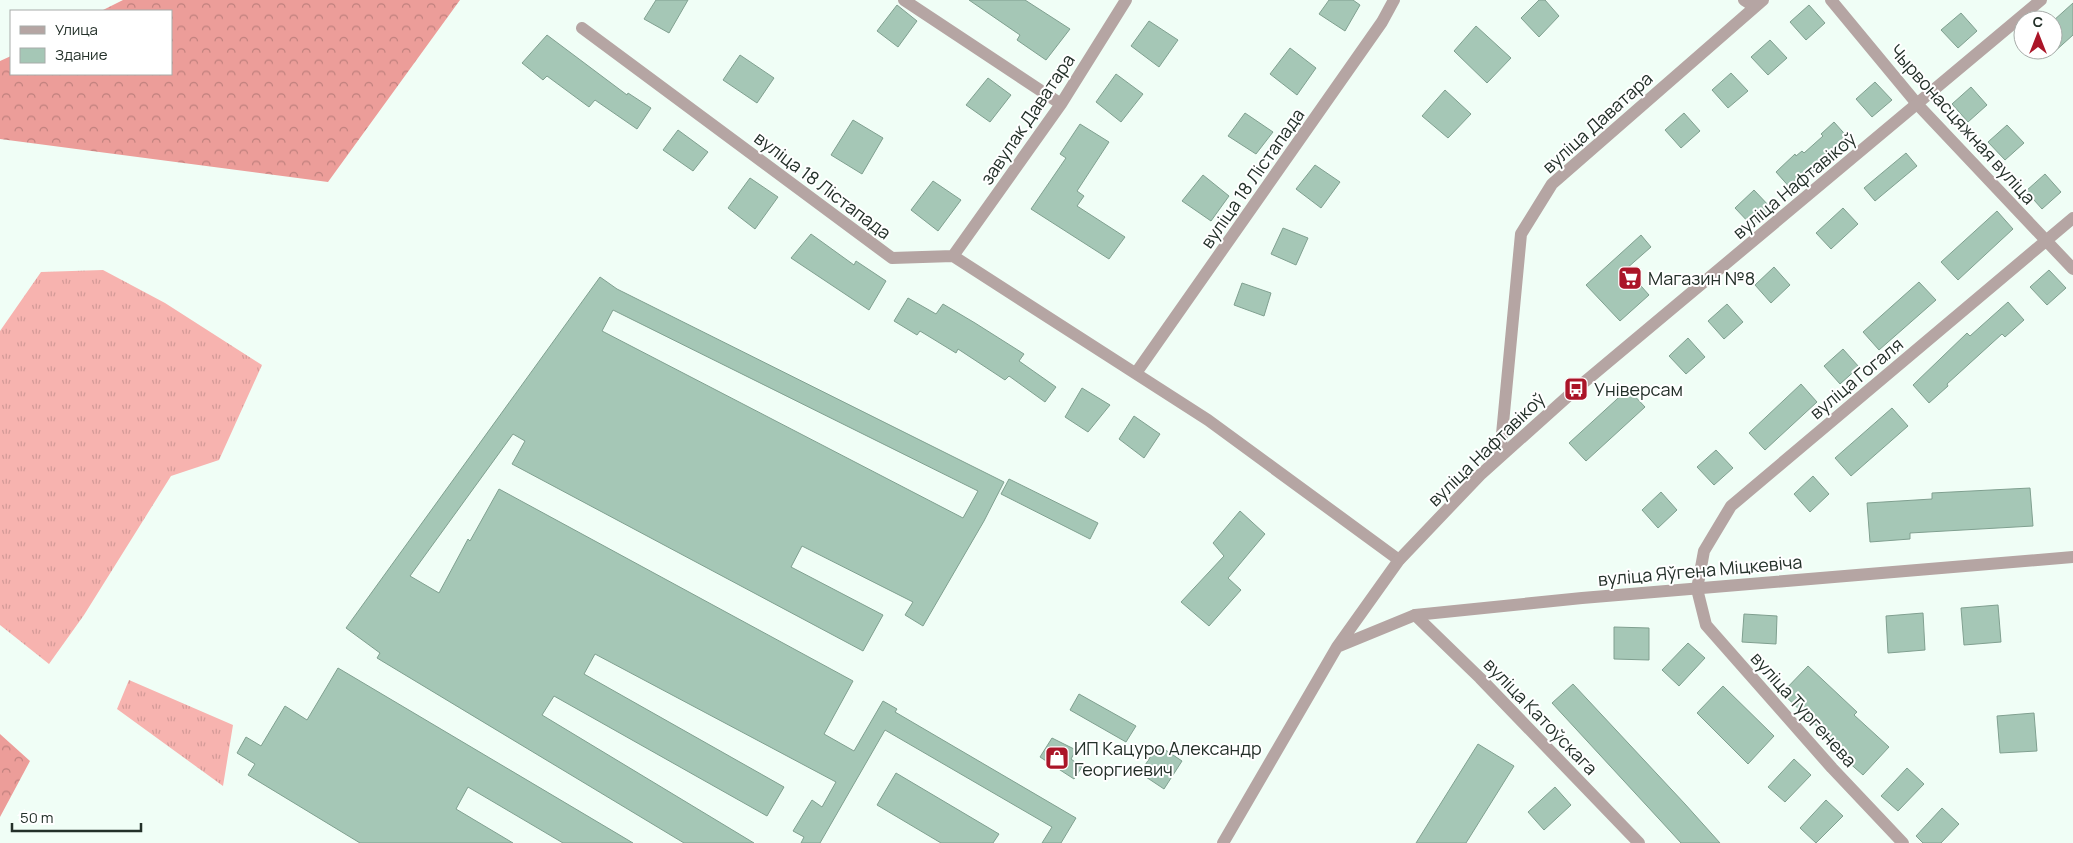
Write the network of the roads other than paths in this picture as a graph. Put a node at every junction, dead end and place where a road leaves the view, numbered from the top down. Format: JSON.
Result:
{"nodes":[{"id":1,"x":904,"y":0,"type":"edge"},
{"id":2,"x":1126,"y":0,"type":"edge"},
{"id":3,"x":1392,"y":0,"type":"edge"},
{"id":4,"x":1831,"y":0,"type":"edge"},
{"id":5,"x":2042,"y":0,"type":"edge"},
{"id":6,"x":1754,"y":2,"type":"edge"},
{"id":7,"x":582,"y":28,"type":"dead end"},
{"id":8,"x":1061,"y":104,"type":"junction"},
{"id":9,"x":1918,"y":105,"type":"junction"},
{"id":10,"x":2073,"y":218,"type":"edge"},
{"id":11,"x":2046,"y":241,"type":"junction"},
{"id":12,"x":953,"y":256,"type":"junction"},
{"id":13,"x":2073,"y":269,"type":"edge"},
{"id":14,"x":1136,"y":373,"type":"junction"},
{"id":15,"x":1500,"y":455,"type":"junction"},
{"id":16,"x":2073,"y":557,"type":"edge"},
{"id":17,"x":1398,"y":560,"type":"junction"},
{"id":18,"x":1697,"y":589,"type":"junction"},
{"id":19,"x":1415,"y":615,"type":"junction"},
{"id":20,"x":1337,"y":647,"type":"junction"},
{"id":21,"x":1223,"y":843,"type":"edge"},
{"id":22,"x":1639,"y":843,"type":"edge"},
{"id":23,"x":1903,"y":843,"type":"edge"}],
"edges":[{"from":1,"to":8,"type":"street"},
{"from":2,"to":8,"type":"street","name":"завулак Даватара"},
{"from":3,"to":14,"type":"street","name":"вуліца 18 Лістапада"},
{"from":4,"to":9,"type":"street","name":"Чырвонасцяжная вуліца"},
{"from":5,"to":9,"type":"street","name":"вуліца Нафтавікоў"},
{"from":6,"to":15,"type":"street","name":"вуліца Даватара"},
{"from":7,"to":12,"type":"street","name":"вуліца 18 Лістапада"},
{"from":8,"to":12,"type":"street","name":"завулак Даватара"},
{"from":9,"to":11,"type":"street","name":"Чырвонасцяжная вуліца"},
{"from":9,"to":15,"type":"street","name":"вуліца Нафтавікоў"},
{"from":10,"to":11,"type":"street","name":"вуліца Гогаля"},
{"from":11,"to":13,"type":"street","name":"Чырвонасцяжная вуліца"},
{"from":11,"to":18,"type":"street","name":"вуліца Гогаля"},
{"from":12,"to":14,"type":"street"},
{"from":14,"to":17,"type":"street"},
{"from":15,"to":17,"type":"street","name":"вуліца Нафтавікоў"},
{"from":16,"to":18,"type":"street","name":"вуліца Яўгена Міцкевіча"},
{"from":17,"to":20,"type":"street","name":"вуліца Нафтавікоў"},
{"from":18,"to":19,"type":"street","name":"вуліца Яўгена Міцкевіча"},
{"from":18,"to":23,"type":"street","name":"вуліца Тургенева"},
{"from":19,"to":20,"type":"street","name":"вуліца Яўгена Міцкевіча"},
{"from":19,"to":22,"type":"street","name":"вуліца Катоўскага"},
{"from":20,"to":21,"type":"street","name":"вуліца Нафтавікоў"}]}
